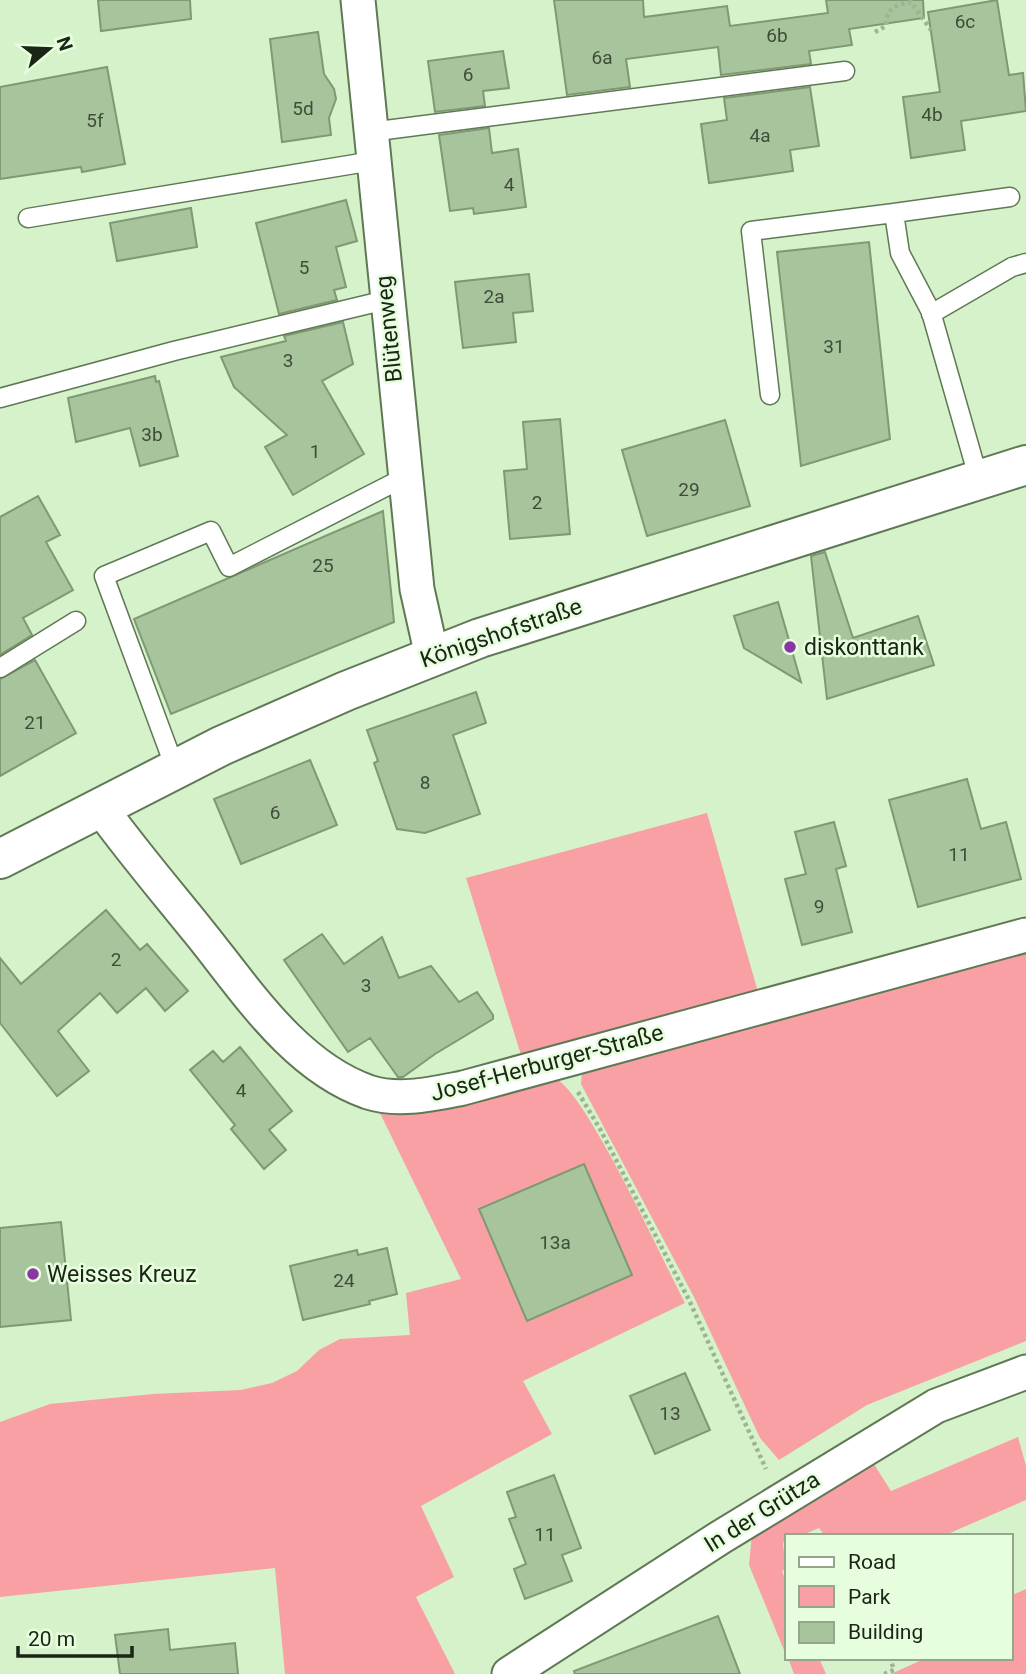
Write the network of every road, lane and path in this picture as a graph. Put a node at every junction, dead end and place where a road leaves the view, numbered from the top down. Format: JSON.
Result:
{"nodes":[{"id":1,"x":358,"y":0,"type":"edge"},
{"id":2,"x":931,"y":30,"type":"dead end"},
{"id":3,"x":875,"y":32,"type":"dead end"},
{"id":4,"x":845,"y":71,"type":"dead end"},
{"id":5,"x":372,"y":146,"type":"junction"},
{"id":6,"x":1010,"y":197,"type":"dead end"},
{"id":7,"x":894,"y":213,"type":"junction"},
{"id":8,"x":28,"y":218,"type":"dead end"},
{"id":9,"x":1026,"y":263,"type":"edge"},
{"id":10,"x":386,"y":300,"type":"junction"},
{"id":11,"x":931,"y":314,"type":"junction"},
{"id":12,"x":770,"y":395,"type":"dead end"},
{"id":13,"x":0,"y":398,"type":"edge"},
{"id":14,"x":1026,"y":466,"type":"edge"},
{"id":15,"x":405,"y":477,"type":"junction"},
{"id":16,"x":979,"y":480,"type":"junction"},
{"id":17,"x":76,"y":621,"type":"dead end"},
{"id":18,"x":432,"y":656,"type":"junction"},
{"id":19,"x":0,"y":668,"type":"edge"},
{"id":20,"x":175,"y":768,"type":"junction"},
{"id":21,"x":100,"y":807,"type":"junction"},
{"id":22,"x":0,"y":859,"type":"edge"},
{"id":23,"x":1026,"y":935,"type":"edge"},
{"id":24,"x":562,"y":1060,"type":"junction"},
{"id":25,"x":1026,"y":1372,"type":"edge"},
{"id":26,"x":782,"y":1501,"type":"junction"},
{"id":27,"x":891,"y":1660,"type":"edge"},
{"id":28,"x":509,"y":1674,"type":"edge"},
{"id":29,"x":884,"y":1674,"type":"edge"}],
"edges":[{"from":1,"to":5,"type":"street","name":"Blütenweg"},
{"from":2,"to":3,"type":"path"},
{"from":4,"to":5,"type":"lane"},
{"from":5,"to":8,"type":"lane"},
{"from":5,"to":10,"type":"street","name":"Blütenweg"},
{"from":6,"to":7,"type":"lane"},
{"from":7,"to":11,"type":"lane"},
{"from":7,"to":12,"type":"lane"},
{"from":9,"to":11,"type":"lane"},
{"from":10,"to":13,"type":"lane"},
{"from":10,"to":15,"type":"street","name":"Blütenweg"},
{"from":11,"to":16,"type":"lane"},
{"from":14,"to":16,"type":"main road","name":"Königshofstraße"},
{"from":15,"to":18,"type":"street","name":"Blütenweg"},
{"from":15,"to":20,"type":"lane"},
{"from":16,"to":18,"type":"main road","name":"Königshofstraße"},
{"from":17,"to":19,"type":"lane"},
{"from":18,"to":20,"type":"main road","name":"Königshofstraße"},
{"from":20,"to":21,"type":"main road","name":"Königshofstraße"},
{"from":21,"to":22,"type":"main road","name":"Königshofstraße"},
{"from":21,"to":24,"type":"street","name":"Josef-Herburger-Straße"},
{"from":23,"to":24,"type":"street","name":"Josef-Herburger-Straße"},
{"from":24,"to":26,"type":"path"},
{"from":25,"to":26,"type":"street","name":"In der Grütza"},
{"from":26,"to":28,"type":"street","name":"In der Grütza"},
{"from":27,"to":29,"type":"path"}]}
